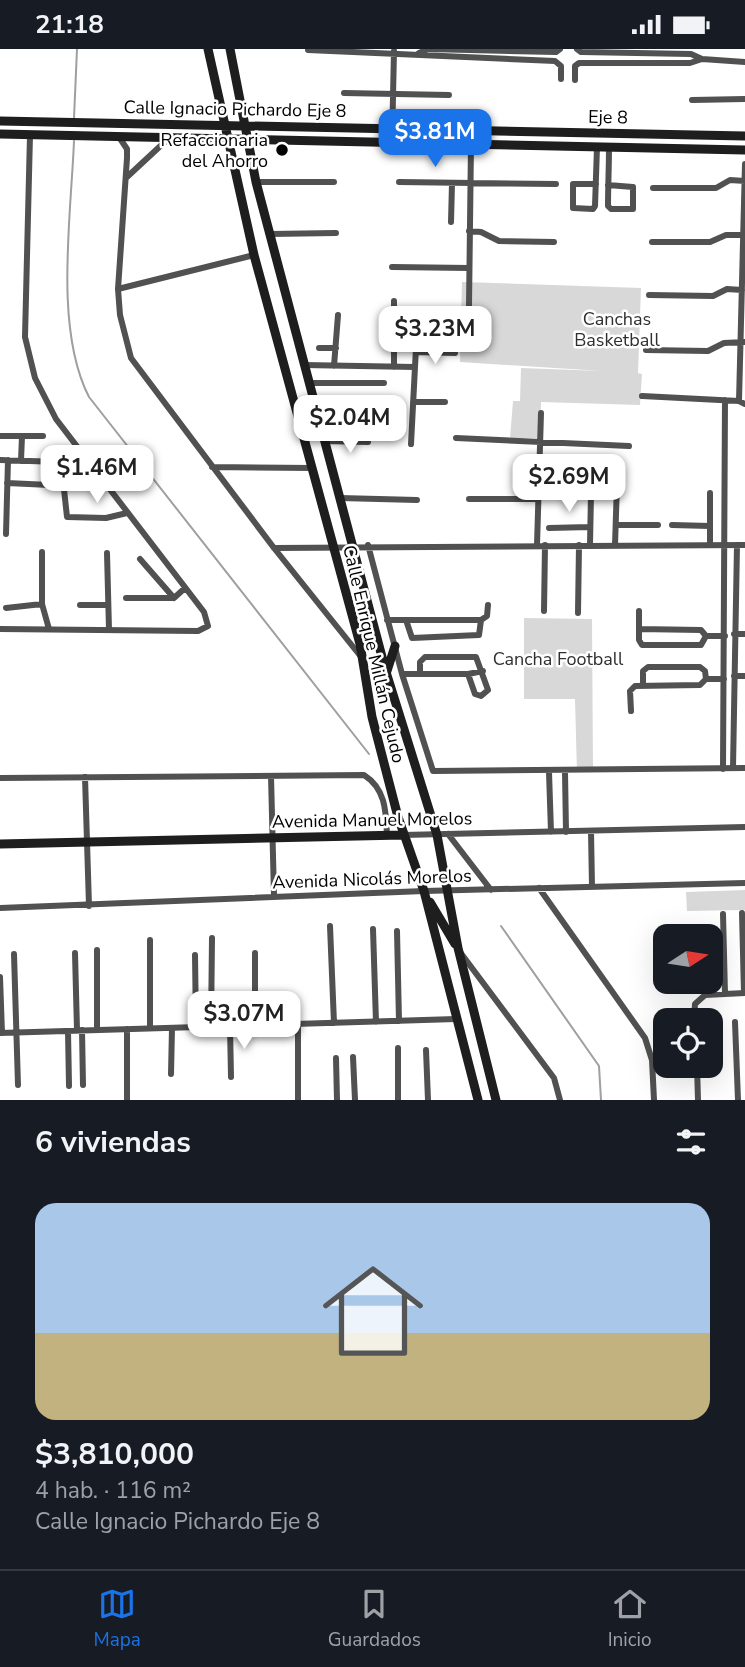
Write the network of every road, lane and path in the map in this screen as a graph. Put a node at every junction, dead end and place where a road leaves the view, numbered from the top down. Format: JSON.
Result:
{"nodes":[{"id":1,"x":208,"y":49,"type":"edge"},
{"id":2,"x":230,"y":49,"type":"edge"},
{"id":3,"x":560,"y":49,"type":"edge"},
{"id":4,"x":577,"y":49,"type":"edge"},
{"id":5,"x":307,"y":50,"type":"edge"},
{"id":6,"x":394,"y":51,"type":"edge"},
{"id":7,"x":419,"y":54,"type":"junction"},
{"id":8,"x":702,"y":59,"type":"junction"},
{"id":9,"x":745,"y":62,"type":"edge"},
{"id":10,"x":561,"y":79,"type":"dead end"},
{"id":11,"x":575,"y":80,"type":"dead end"},
{"id":12,"x":344,"y":93,"type":"dead end"},
{"id":13,"x":393,"y":94,"type":"junction"},
{"id":14,"x":449,"y":95,"type":"dead end"},
{"id":15,"x":745,"y":99,"type":"edge"},
{"id":16,"x":692,"y":100,"type":"dead end"},
{"id":17,"x":0,"y":121,"type":"edge"},
{"id":18,"x":223,"y":124,"type":"junction"},
{"id":19,"x":244,"y":124,"type":"junction"},
{"id":20,"x":392,"y":127,"type":"junction"},
{"id":21,"x":470,"y":129,"type":"joint"},
{"id":22,"x":0,"y":134,"type":"edge"},
{"id":23,"x":30,"y":135,"type":"junction"},
{"id":24,"x":119,"y":136,"type":"junction"},
{"id":25,"x":745,"y":136,"type":"edge"},
{"id":26,"x":170,"y":137,"type":"junction"},
{"id":27,"x":226,"y":138,"type":"junction"},
{"id":28,"x":247,"y":138,"type":"junction"},
{"id":29,"x":392,"y":142,"type":"junction"},
{"id":30,"x":471,"y":144,"type":"junction"},
{"id":31,"x":597,"y":147,"type":"junction"},
{"id":32,"x":609,"y":147,"type":"junction"},
{"id":33,"x":745,"y":150,"type":"edge"},
{"id":34,"x":745,"y":164,"type":"edge"},
{"id":35,"x":127,"y":177,"type":"junction"},
{"id":36,"x":744,"y":181,"type":"edge"},
{"id":37,"x":256,"y":182,"type":"junction"},
{"id":38,"x":399,"y":182,"type":"dead end"},
{"id":39,"x":334,"y":183,"type":"dead end"},
{"id":40,"x":452,"y":183,"type":"junction"},
{"id":41,"x":470,"y":183,"type":"junction"},
{"id":42,"x":556,"y":184,"type":"dead end"},
{"id":43,"x":596,"y":184,"type":"junction"},
{"id":44,"x":608,"y":185,"type":"junction"},
{"id":45,"x":653,"y":188,"type":"dead end"},
{"id":46,"x":744,"y":216,"type":"edge"},
{"id":47,"x":451,"y":222,"type":"dead end"},
{"id":48,"x":470,"y":231,"type":"junction"},
{"id":49,"x":336,"y":233,"type":"dead end"},
{"id":50,"x":270,"y":234,"type":"junction"},
{"id":51,"x":743,"y":235,"type":"junction"},
{"id":52,"x":554,"y":241,"type":"dead end"},
{"id":53,"x":652,"y":242,"type":"dead end"},
{"id":54,"x":254,"y":255,"type":"junction"},
{"id":55,"x":393,"y":267,"type":"dead end"},
{"id":56,"x":469,"y":268,"type":"junction"},
{"id":57,"x":118,"y":289,"type":"junction"},
{"id":58,"x":742,"y":290,"type":"junction"},
{"id":59,"x":649,"y":295,"type":"dead end"},
{"id":60,"x":394,"y":301,"type":"dead end"},
{"id":61,"x":469,"y":306,"type":"dead end"},
{"id":62,"x":418,"y":309,"type":"dead end"},
{"id":63,"x":338,"y":315,"type":"dead end"},
{"id":64,"x":743,"y":342,"type":"edge"},
{"id":65,"x":320,"y":348,"type":"dead end"},
{"id":66,"x":336,"y":348,"type":"junction"},
{"id":67,"x":646,"y":350,"type":"dead end"},
{"id":68,"x":416,"y":352,"type":"junction"},
{"id":69,"x":455,"y":353,"type":"dead end"},
{"id":70,"x":304,"y":365,"type":"junction"},
{"id":71,"x":334,"y":366,"type":"junction"},
{"id":72,"x":394,"y":367,"type":"junction"},
{"id":73,"x":415,"y":367,"type":"junction"},
{"id":74,"x":309,"y":383,"type":"junction"},
{"id":75,"x":384,"y":383,"type":"dead end"},
{"id":76,"x":642,"y":396,"type":"dead end"},
{"id":77,"x":725,"y":400,"type":"junction"},
{"id":78,"x":413,"y":402,"type":"junction"},
{"id":79,"x":444,"y":402,"type":"dead end"},
{"id":80,"x":742,"y":403,"type":"edge"},
{"id":81,"x":541,"y":413,"type":"dead end"},
{"id":82,"x":0,"y":436,"type":"edge"},
{"id":83,"x":22,"y":436,"type":"junction"},
{"id":84,"x":43,"y":436,"type":"dead end"},
{"id":85,"x":456,"y":438,"type":"dead end"},
{"id":86,"x":324,"y":441,"type":"junction"},
{"id":87,"x":369,"y":442,"type":"dead end"},
{"id":88,"x":540,"y":443,"type":"junction"},
{"id":89,"x":411,"y":444,"type":"dead end"},
{"id":90,"x":629,"y":446,"type":"dead end"},
{"id":91,"x":4,"y":460,"type":"edge"},
{"id":92,"x":21,"y":461,"type":"junction"},
{"id":93,"x":89,"y":463,"type":"junction"},
{"id":94,"x":212,"y":467,"type":"junction"},
{"id":95,"x":312,"y":468,"type":"junction"},
{"id":96,"x":63,"y":480,"type":"dead end"},
{"id":97,"x":7,"y":483,"type":"junction"},
{"id":98,"x":617,"y":484,"type":"dead end"},
{"id":99,"x":50,"y":485,"type":"dead end"},
{"id":100,"x":710,"y":493,"type":"dead end"},
{"id":101,"x":591,"y":494,"type":"dead end"},
{"id":102,"x":340,"y":498,"type":"junction"},
{"id":103,"x":469,"y":499,"type":"dead end"},
{"id":104,"x":538,"y":499,"type":"junction"},
{"id":105,"x":417,"y":500,"type":"dead end"},
{"id":106,"x":127,"y":513,"type":"junction"},
{"id":107,"x":658,"y":524,"type":"dead end"},
{"id":108,"x":615,"y":525,"type":"junction"},
{"id":109,"x":671,"y":525,"type":"dead end"},
{"id":110,"x":710,"y":526,"type":"junction"},
{"id":111,"x":590,"y":527,"type":"junction"},
{"id":112,"x":549,"y":528,"type":"dead end"},
{"id":113,"x":6,"y":534,"type":"dead end"},
{"id":114,"x":368,"y":545,"type":"junction"},
{"id":115,"x":541,"y":545,"type":"junction"},
{"id":116,"x":579,"y":545,"type":"junction"},
{"id":117,"x":590,"y":545,"type":"junction"},
{"id":118,"x":615,"y":545,"type":"junction"},
{"id":119,"x":710,"y":545,"type":"junction"},
{"id":120,"x":725,"y":545,"type":"junction"},
{"id":121,"x":737,"y":545,"type":"junction"},
{"id":122,"x":745,"y":545,"type":"edge"},
{"id":123,"x":352,"y":546,"type":"junction"},
{"id":124,"x":333,"y":547,"type":"junction"},
{"id":125,"x":274,"y":548,"type":"junction"},
{"id":126,"x":42,"y":552,"type":"dead end"},
{"id":127,"x":107,"y":553,"type":"dead end"},
{"id":128,"x":140,"y":559,"type":"dead end"},
{"id":129,"x":185,"y":588,"type":"junction"},
{"id":130,"x":126,"y":598,"type":"dead end"},
{"id":131,"x":174,"y":598,"type":"junction"},
{"id":132,"x":42,"y":604,"type":"junction"},
{"id":133,"x":80,"y":605,"type":"dead end"},
{"id":134,"x":108,"y":605,"type":"junction"},
{"id":135,"x":488,"y":605,"type":"dead end"},
{"id":136,"x":6,"y":608,"type":"dead end"},
{"id":137,"x":544,"y":611,"type":"dead end"},
{"id":138,"x":639,"y":611,"type":"dead end"},
{"id":139,"x":578,"y":613,"type":"dead end"},
{"id":140,"x":387,"y":620,"type":"junction"},
{"id":141,"x":406,"y":620,"type":"junction"},
{"id":142,"x":481,"y":620,"type":"junction"},
{"id":143,"x":0,"y":629,"type":"edge"},
{"id":144,"x":50,"y":629,"type":"junction"},
{"id":145,"x":639,"y":629,"type":"junction"},
{"id":146,"x":109,"y":630,"type":"junction"},
{"id":147,"x":734,"y":634,"type":"junction"},
{"id":148,"x":745,"y":634,"type":"edge"},
{"id":149,"x":706,"y":636,"type":"junction"},
{"id":150,"x":725,"y":636,"type":"junction"},
{"id":151,"x":395,"y":646,"type":"junction"},
{"id":152,"x":363,"y":660,"type":"junction"},
{"id":153,"x":483,"y":671,"type":"junction"},
{"id":154,"x":386,"y":672,"type":"junction"},
{"id":155,"x":402,"y":674,"type":"junction"},
{"id":156,"x":420,"y":674,"type":"junction"},
{"id":157,"x":468,"y":674,"type":"junction"},
{"id":158,"x":734,"y":676,"type":"junction"},
{"id":159,"x":745,"y":676,"type":"edge"},
{"id":160,"x":706,"y":679,"type":"junction"},
{"id":161,"x":724,"y":679,"type":"junction"},
{"id":162,"x":643,"y":685,"type":"junction"},
{"id":163,"x":631,"y":711,"type":"dead end"},
{"id":164,"x":733,"y":768,"type":"junction"},
{"id":165,"x":745,"y":768,"type":"edge"},
{"id":166,"x":723,"y":769,"type":"junction"},
{"id":167,"x":549,"y":772,"type":"junction"},
{"id":168,"x":565,"y":772,"type":"junction"},
{"id":169,"x":271,"y":776,"type":"junction"},
{"id":170,"x":85,"y":777,"type":"junction"},
{"id":171,"x":0,"y":778,"type":"edge"},
{"id":172,"x":745,"y":827,"type":"edge"},
{"id":173,"x":591,"y":831,"type":"junction"},
{"id":174,"x":551,"y":832,"type":"junction"},
{"id":175,"x":566,"y":832,"type":"junction"},
{"id":176,"x":448,"y":834,"type":"junction"},
{"id":177,"x":403,"y":835,"type":"junction"},
{"id":178,"x":437,"y":835,"type":"junction"},
{"id":179,"x":387,"y":836,"type":"junction"},
{"id":180,"x":272,"y":838,"type":"junction"},
{"id":181,"x":87,"y":842,"type":"junction"},
{"id":182,"x":0,"y":844,"type":"edge"},
{"id":183,"x":745,"y":883,"type":"edge"},
{"id":184,"x":592,"y":887,"type":"junction"},
{"id":185,"x":539,"y":888,"type":"junction"},
{"id":186,"x":491,"y":890,"type":"junction"},
{"id":187,"x":424,"y":891,"type":"junction"},
{"id":188,"x":449,"y":891,"type":"junction"},
{"id":189,"x":274,"y":896,"type":"junction"},
{"id":190,"x":89,"y":906,"type":"junction"},
{"id":191,"x":0,"y":908,"type":"edge"},
{"id":192,"x":742,"y":913,"type":"dead end"},
{"id":193,"x":723,"y":914,"type":"dead end"},
{"id":194,"x":330,"y":926,"type":"dead end"},
{"id":195,"x":373,"y":929,"type":"dead end"},
{"id":196,"x":397,"y":931,"type":"dead end"},
{"id":197,"x":212,"y":938,"type":"dead end"},
{"id":198,"x":150,"y":940,"type":"dead end"},
{"id":199,"x":458,"y":948,"type":"junction"},
{"id":200,"x":97,"y":950,"type":"dead end"},
{"id":201,"x":75,"y":953,"type":"dead end"},
{"id":202,"x":255,"y":953,"type":"dead end"},
{"id":203,"x":14,"y":954,"type":"dead end"},
{"id":204,"x":195,"y":955,"type":"dead end"},
{"id":205,"x":0,"y":977,"type":"edge"},
{"id":206,"x":745,"y":993,"type":"edge"},
{"id":207,"x":725,"y":994,"type":"junction"},
{"id":208,"x":695,"y":1008,"type":"edge"},
{"id":209,"x":456,"y":1019,"type":"junction"},
{"id":210,"x":399,"y":1021,"type":"junction"},
{"id":211,"x":376,"y":1022,"type":"junction"},
{"id":212,"x":735,"y":1022,"type":"dead end"},
{"id":213,"x":334,"y":1023,"type":"junction"},
{"id":214,"x":298,"y":1024,"type":"junction"},
{"id":215,"x":255,"y":1025,"type":"junction"},
{"id":216,"x":230,"y":1026,"type":"junction"},
{"id":217,"x":196,"y":1027,"type":"junction"},
{"id":218,"x":211,"y":1027,"type":"junction"},
{"id":219,"x":150,"y":1028,"type":"junction"},
{"id":220,"x":172,"y":1028,"type":"junction"},
{"id":221,"x":127,"y":1029,"type":"junction"},
{"id":222,"x":80,"y":1030,"type":"junction"},
{"id":223,"x":97,"y":1030,"type":"junction"},
{"id":224,"x":68,"y":1031,"type":"junction"},
{"id":225,"x":17,"y":1032,"type":"junction"},
{"id":226,"x":1,"y":1033,"type":"edge"},
{"id":227,"x":398,"y":1048,"type":"dead end"},
{"id":228,"x":426,"y":1050,"type":"dead end"},
{"id":229,"x":353,"y":1057,"type":"dead end"},
{"id":230,"x":336,"y":1058,"type":"dead end"},
{"id":231,"x":171,"y":1074,"type":"dead end"},
{"id":232,"x":231,"y":1077,"type":"dead end"},
{"id":233,"x":697,"y":1078,"type":"edge"},
{"id":234,"x":18,"y":1085,"type":"dead end"},
{"id":235,"x":83,"y":1085,"type":"dead end"},
{"id":236,"x":69,"y":1086,"type":"dead end"},
{"id":237,"x":127,"y":1100,"type":"edge"},
{"id":238,"x":298,"y":1100,"type":"edge"},
{"id":239,"x":337,"y":1100,"type":"edge"},
{"id":240,"x":355,"y":1100,"type":"edge"},
{"id":241,"x":398,"y":1100,"type":"edge"},
{"id":242,"x":428,"y":1100,"type":"edge"},
{"id":243,"x":478,"y":1100,"type":"edge"},
{"id":244,"x":496,"y":1100,"type":"edge"},
{"id":245,"x":560,"y":1100,"type":"edge"},
{"id":246,"x":654,"y":1100,"type":"edge"},
{"id":247,"x":698,"y":1100,"type":"edge"},
{"id":248,"x":738,"y":1100,"type":"edge"}],
"edges":[{"from":1,"to":18,"type":"main road","name":"Calle Enrique Millán Cejudo"},
{"from":2,"to":19,"type":"main road","name":"Calle Enrique Millán Cejudo"},
{"from":3,"to":7,"type":"street"},
{"from":4,"to":8,"type":"street"},
{"from":5,"to":6,"type":"street"},
{"from":6,"to":7,"type":"street"},
{"from":6,"to":13,"type":"street"},
{"from":7,"to":10,"type":"street"},
{"from":8,"to":9,"type":"street"},
{"from":8,"to":11,"type":"street"},
{"from":12,"to":13,"type":"street"},
{"from":13,"to":14,"type":"street"},
{"from":13,"to":20,"type":"street"},
{"from":15,"to":16,"type":"street"},
{"from":17,"to":18,"type":"main road","name":"Calle Ignacio Pichardo Eje 8"},
{"from":18,"to":19,"type":"main road","name":"Calle Ignacio Pichardo Eje 8"},
{"from":18,"to":27,"type":"main road","name":"Calle Enrique Millán Cejudo"},
{"from":19,"to":20,"type":"main road","name":"Calle Ignacio Pichardo Eje 8"},
{"from":19,"to":28,"type":"main road","name":"Calle Enrique Millán Cejudo"},
{"from":20,"to":21,"type":"main road","name":"Calle Ignacio Pichardo Eje 8"},
{"from":20,"to":29,"type":"street"},
{"from":21,"to":25,"type":"main road","name":"Eje 8"},
{"from":22,"to":23,"type":"main road","name":"Calle Ignacio Pichardo Eje 8"},
{"from":23,"to":24,"type":"main road","name":"Calle Ignacio Pichardo Eje 8"},
{"from":23,"to":93,"type":"street"},
{"from":24,"to":26,"type":"main road","name":"Calle Ignacio Pichardo Eje 8"},
{"from":24,"to":35,"type":"street"},
{"from":26,"to":27,"type":"main road","name":"Calle Ignacio Pichardo Eje 8"},
{"from":26,"to":35,"type":"street"},
{"from":27,"to":28,"type":"main road","name":"Calle Ignacio Pichardo Eje 8"},
{"from":27,"to":54,"type":"main road","name":"Calle Enrique Millán Cejudo"},
{"from":28,"to":29,"type":"main road","name":"Calle Ignacio Pichardo Eje 8"},
{"from":28,"to":37,"type":"main road","name":"Calle Enrique Millán Cejudo"},
{"from":29,"to":30,"type":"main road","name":"Calle Ignacio Pichardo Eje 8"},
{"from":30,"to":31,"type":"main road","name":"Eje 8"},
{"from":30,"to":41,"type":"street"},
{"from":31,"to":32,"type":"main road","name":"Eje 8"},
{"from":31,"to":43,"type":"street"},
{"from":32,"to":33,"type":"main road","name":"Eje 8"},
{"from":32,"to":44,"type":"street"},
{"from":34,"to":36,"type":"street"},
{"from":35,"to":57,"type":"street"},
{"from":36,"to":45,"type":"street"},
{"from":36,"to":46,"type":"street"},
{"from":37,"to":39,"type":"street"},
{"from":37,"to":50,"type":"main road","name":"Calle Enrique Millán Cejudo"},
{"from":38,"to":40,"type":"street"},
{"from":40,"to":41,"type":"street"},
{"from":40,"to":47,"type":"street"},
{"from":41,"to":42,"type":"street"},
{"from":41,"to":48,"type":"street"},
{"from":43,"to":43,"type":"street"},
{"from":44,"to":44,"type":"street"},
{"from":46,"to":51,"type":"street"},
{"from":48,"to":52,"type":"street"},
{"from":48,"to":56,"type":"street"},
{"from":49,"to":50,"type":"street"},
{"from":50,"to":70,"type":"main road","name":"Calle Enrique Millán Cejudo"},
{"from":51,"to":53,"type":"street"},
{"from":51,"to":58,"type":"street"},
{"from":54,"to":57,"type":"street"},
{"from":54,"to":95,"type":"main road","name":"Calle Enrique Millán Cejudo"},
{"from":55,"to":56,"type":"street"},
{"from":56,"to":61,"type":"street"},
{"from":57,"to":94,"type":"street"},
{"from":58,"to":59,"type":"street"},
{"from":58,"to":64,"type":"street"},
{"from":60,"to":72,"type":"street"},
{"from":62,"to":68,"type":"street"},
{"from":63,"to":66,"type":"street"},
{"from":64,"to":67,"type":"street"},
{"from":64,"to":80,"type":"street"},
{"from":65,"to":66,"type":"street"},
{"from":66,"to":71,"type":"street"},
{"from":68,"to":69,"type":"street"},
{"from":68,"to":73,"type":"street"},
{"from":70,"to":71,"type":"street"},
{"from":70,"to":74,"type":"main road","name":"Calle Enrique Millán Cejudo"},
{"from":71,"to":72,"type":"street"},
{"from":72,"to":73,"type":"street"},
{"from":73,"to":78,"type":"street"},
{"from":74,"to":75,"type":"street"},
{"from":74,"to":86,"type":"main road","name":"Calle Enrique Millán Cejudo"},
{"from":76,"to":77,"type":"street"},
{"from":77,"to":80,"type":"street"},
{"from":77,"to":120,"type":"street"},
{"from":78,"to":79,"type":"street"},
{"from":78,"to":89,"type":"street"},
{"from":81,"to":88,"type":"street"},
{"from":82,"to":83,"type":"street"},
{"from":83,"to":84,"type":"street"},
{"from":83,"to":92,"type":"street"},
{"from":85,"to":88,"type":"street"},
{"from":86,"to":87,"type":"street"},
{"from":86,"to":102,"type":"main road","name":"Calle Enrique Millán Cejudo"},
{"from":88,"to":90,"type":"street"},
{"from":88,"to":104,"type":"street"},
{"from":91,"to":92,"type":"street"},
{"from":91,"to":97,"type":"street"},
{"from":92,"to":93,"type":"street"},
{"from":93,"to":106,"type":"street"},
{"from":94,"to":95,"type":"street"},
{"from":94,"to":125,"type":"street"},
{"from":95,"to":124,"type":"main road","name":"Calle Enrique Millán Cejudo"},
{"from":96,"to":106,"type":"street"},
{"from":97,"to":99,"type":"street"},
{"from":97,"to":113,"type":"street"},
{"from":98,"to":108,"type":"street"},
{"from":100,"to":110,"type":"street"},
{"from":101,"to":111,"type":"street"},
{"from":102,"to":105,"type":"street"},
{"from":102,"to":123,"type":"main road","name":"Calle Enrique Millán Cejudo"},
{"from":103,"to":104,"type":"street"},
{"from":104,"to":115,"type":"street"},
{"from":106,"to":129,"type":"street"},
{"from":107,"to":108,"type":"street"},
{"from":108,"to":118,"type":"street"},
{"from":109,"to":110,"type":"street"},
{"from":110,"to":119,"type":"street"},
{"from":111,"to":112,"type":"street"},
{"from":111,"to":117,"type":"street"},
{"from":114,"to":115,"type":"street"},
{"from":114,"to":123,"type":"street"},
{"from":114,"to":140,"type":"street"},
{"from":115,"to":116,"type":"street"},
{"from":115,"to":137,"type":"street"},
{"from":116,"to":117,"type":"street"},
{"from":116,"to":139,"type":"street"},
{"from":117,"to":118,"type":"street"},
{"from":118,"to":119,"type":"street"},
{"from":119,"to":120,"type":"street"},
{"from":120,"to":121,"type":"street"},
{"from":120,"to":150,"type":"street"},
{"from":121,"to":122,"type":"street"},
{"from":121,"to":147,"type":"street"},
{"from":123,"to":124,"type":"street"},
{"from":123,"to":154,"type":"main road","name":"Calle Enrique Millán Cejudo"},
{"from":124,"to":125,"type":"street"},
{"from":124,"to":152,"type":"main road","name":"Calle Enrique Millán Cejudo"},
{"from":125,"to":152,"type":"street"},
{"from":126,"to":132,"type":"street"},
{"from":127,"to":134,"type":"street"},
{"from":128,"to":131,"type":"street"},
{"from":129,"to":131,"type":"street"},
{"from":129,"to":146,"type":"street"},
{"from":130,"to":131,"type":"street"},
{"from":132,"to":136,"type":"street"},
{"from":132,"to":144,"type":"street"},
{"from":133,"to":134,"type":"street"},
{"from":134,"to":146,"type":"street"},
{"from":135,"to":142,"type":"street"},
{"from":138,"to":145,"type":"street"},
{"from":140,"to":141,"type":"street"},
{"from":140,"to":151,"type":"street"},
{"from":141,"to":142,"type":"street"},
{"from":141,"to":142,"type":"street"},
{"from":143,"to":144,"type":"street"},
{"from":144,"to":146,"type":"street"},
{"from":145,"to":149,"type":"street"},
{"from":145,"to":149,"type":"street"},
{"from":147,"to":148,"type":"street"},
{"from":147,"to":158,"type":"street"},
{"from":149,"to":150,"type":"street"},
{"from":150,"to":161,"type":"street"},
{"from":151,"to":154,"type":"main road"},
{"from":151,"to":155,"type":"street"},
{"from":152,"to":177,"type":"main road","name":"Calle Enrique Millán Cejudo"},
{"from":153,"to":156,"type":"street"},
{"from":153,"to":157,"type":"street"},
{"from":153,"to":157,"type":"street"},
{"from":154,"to":178,"type":"main road","name":"Calle Enrique Millán Cejudo"},
{"from":155,"to":156,"type":"street"},
{"from":155,"to":167,"type":"street"},
{"from":156,"to":157,"type":"street"},
{"from":158,"to":159,"type":"street"},
{"from":158,"to":164,"type":"street"},
{"from":160,"to":161,"type":"street"},
{"from":160,"to":162,"type":"street"},
{"from":160,"to":162,"type":"street"},
{"from":161,"to":166,"type":"street"},
{"from":162,"to":163,"type":"street"},
{"from":164,"to":165,"type":"street"},
{"from":164,"to":166,"type":"street"},
{"from":166,"to":168,"type":"street"},
{"from":167,"to":168,"type":"street"},
{"from":167,"to":174,"type":"street"},
{"from":168,"to":175,"type":"street"},
{"from":169,"to":170,"type":"street"},
{"from":169,"to":179,"type":"street"},
{"from":169,"to":180,"type":"street"},
{"from":170,"to":171,"type":"street"},
{"from":170,"to":181,"type":"street"},
{"from":172,"to":173,"type":"street","name":"Avenida Manuel Morelos"},
{"from":173,"to":175,"type":"street","name":"Avenida Manuel Morelos"},
{"from":173,"to":184,"type":"street"},
{"from":174,"to":175,"type":"street","name":"Avenida Manuel Morelos"},
{"from":174,"to":176,"type":"street","name":"Avenida Manuel Morelos"},
{"from":176,"to":178,"type":"street","name":"Avenida Manuel Morelos"},
{"from":176,"to":186,"type":"street"},
{"from":177,"to":178,"type":"street","name":"Avenida Manuel Morelos"},
{"from":177,"to":179,"type":"main road","name":"Avenida Manuel Morelos"},
{"from":177,"to":187,"type":"main road","name":"Calle Enrique Millán Cejudo"},
{"from":178,"to":188,"type":"main road","name":"Calle Enrique Millán Cejudo"},
{"from":179,"to":180,"type":"main road","name":"Avenida Manuel Morelos"},
{"from":180,"to":181,"type":"main road","name":"Avenida Manuel Morelos"},
{"from":180,"to":189,"type":"street"},
{"from":181,"to":182,"type":"main road","name":"Avenida Manuel Morelos"},
{"from":181,"to":190,"type":"street"},
{"from":183,"to":184,"type":"street","name":"Avenida Nicolás Morelos"},
{"from":184,"to":185,"type":"street","name":"Avenida Nicolás Morelos"},
{"from":185,"to":186,"type":"street","name":"Avenida Nicolás Morelos"},
{"from":185,"to":246,"type":"street"},
{"from":186,"to":188,"type":"street","name":"Avenida Nicolás Morelos"},
{"from":187,"to":188,"type":"street","name":"Avenida Nicolás Morelos"},
{"from":187,"to":189,"type":"street","name":"Avenida Nicolás Morelos"},
{"from":187,"to":199,"type":"main road"},
{"from":187,"to":209,"type":"main road"},
{"from":188,"to":199,"type":"main road","name":"Calle Enrique Millán Cejudo"},
{"from":189,"to":190,"type":"street","name":"Avenida Nicolás Morelos"},
{"from":190,"to":191,"type":"street","name":"Avenida Nicolás Morelos"},
{"from":192,"to":206,"type":"street"},
{"from":193,"to":207,"type":"street"},
{"from":194,"to":213,"type":"street"},
{"from":195,"to":211,"type":"street"},
{"from":196,"to":210,"type":"street"},
{"from":197,"to":218,"type":"street"},
{"from":198,"to":219,"type":"street"},
{"from":199,"to":244,"type":"main road"},
{"from":199,"to":245,"type":"street"},
{"from":200,"to":223,"type":"street"},
{"from":201,"to":222,"type":"street"},
{"from":202,"to":215,"type":"street"},
{"from":203,"to":225,"type":"street"},
{"from":204,"to":217,"type":"street"},
{"from":205,"to":226,"type":"street"},
{"from":206,"to":207,"type":"street"},
{"from":207,"to":208,"type":"street"},
{"from":209,"to":210,"type":"street"},
{"from":209,"to":243,"type":"main road"},
{"from":210,"to":211,"type":"street"},
{"from":211,"to":213,"type":"street"},
{"from":212,"to":248,"type":"street"},
{"from":213,"to":214,"type":"street"},
{"from":214,"to":215,"type":"street"},
{"from":214,"to":238,"type":"street"},
{"from":215,"to":216,"type":"street"},
{"from":216,"to":218,"type":"street"},
{"from":216,"to":232,"type":"street"},
{"from":217,"to":218,"type":"street"},
{"from":217,"to":220,"type":"street"},
{"from":219,"to":220,"type":"street"},
{"from":219,"to":221,"type":"street"},
{"from":220,"to":231,"type":"street"},
{"from":221,"to":223,"type":"street"},
{"from":221,"to":237,"type":"street"},
{"from":222,"to":223,"type":"street"},
{"from":222,"to":224,"type":"street"},
{"from":222,"to":235,"type":"street"},
{"from":224,"to":225,"type":"street"},
{"from":224,"to":236,"type":"street"},
{"from":225,"to":226,"type":"street"},
{"from":225,"to":234,"type":"street"},
{"from":227,"to":241,"type":"street"},
{"from":228,"to":242,"type":"street"},
{"from":229,"to":240,"type":"street"},
{"from":230,"to":239,"type":"street"},
{"from":233,"to":247,"type":"street"}]}
